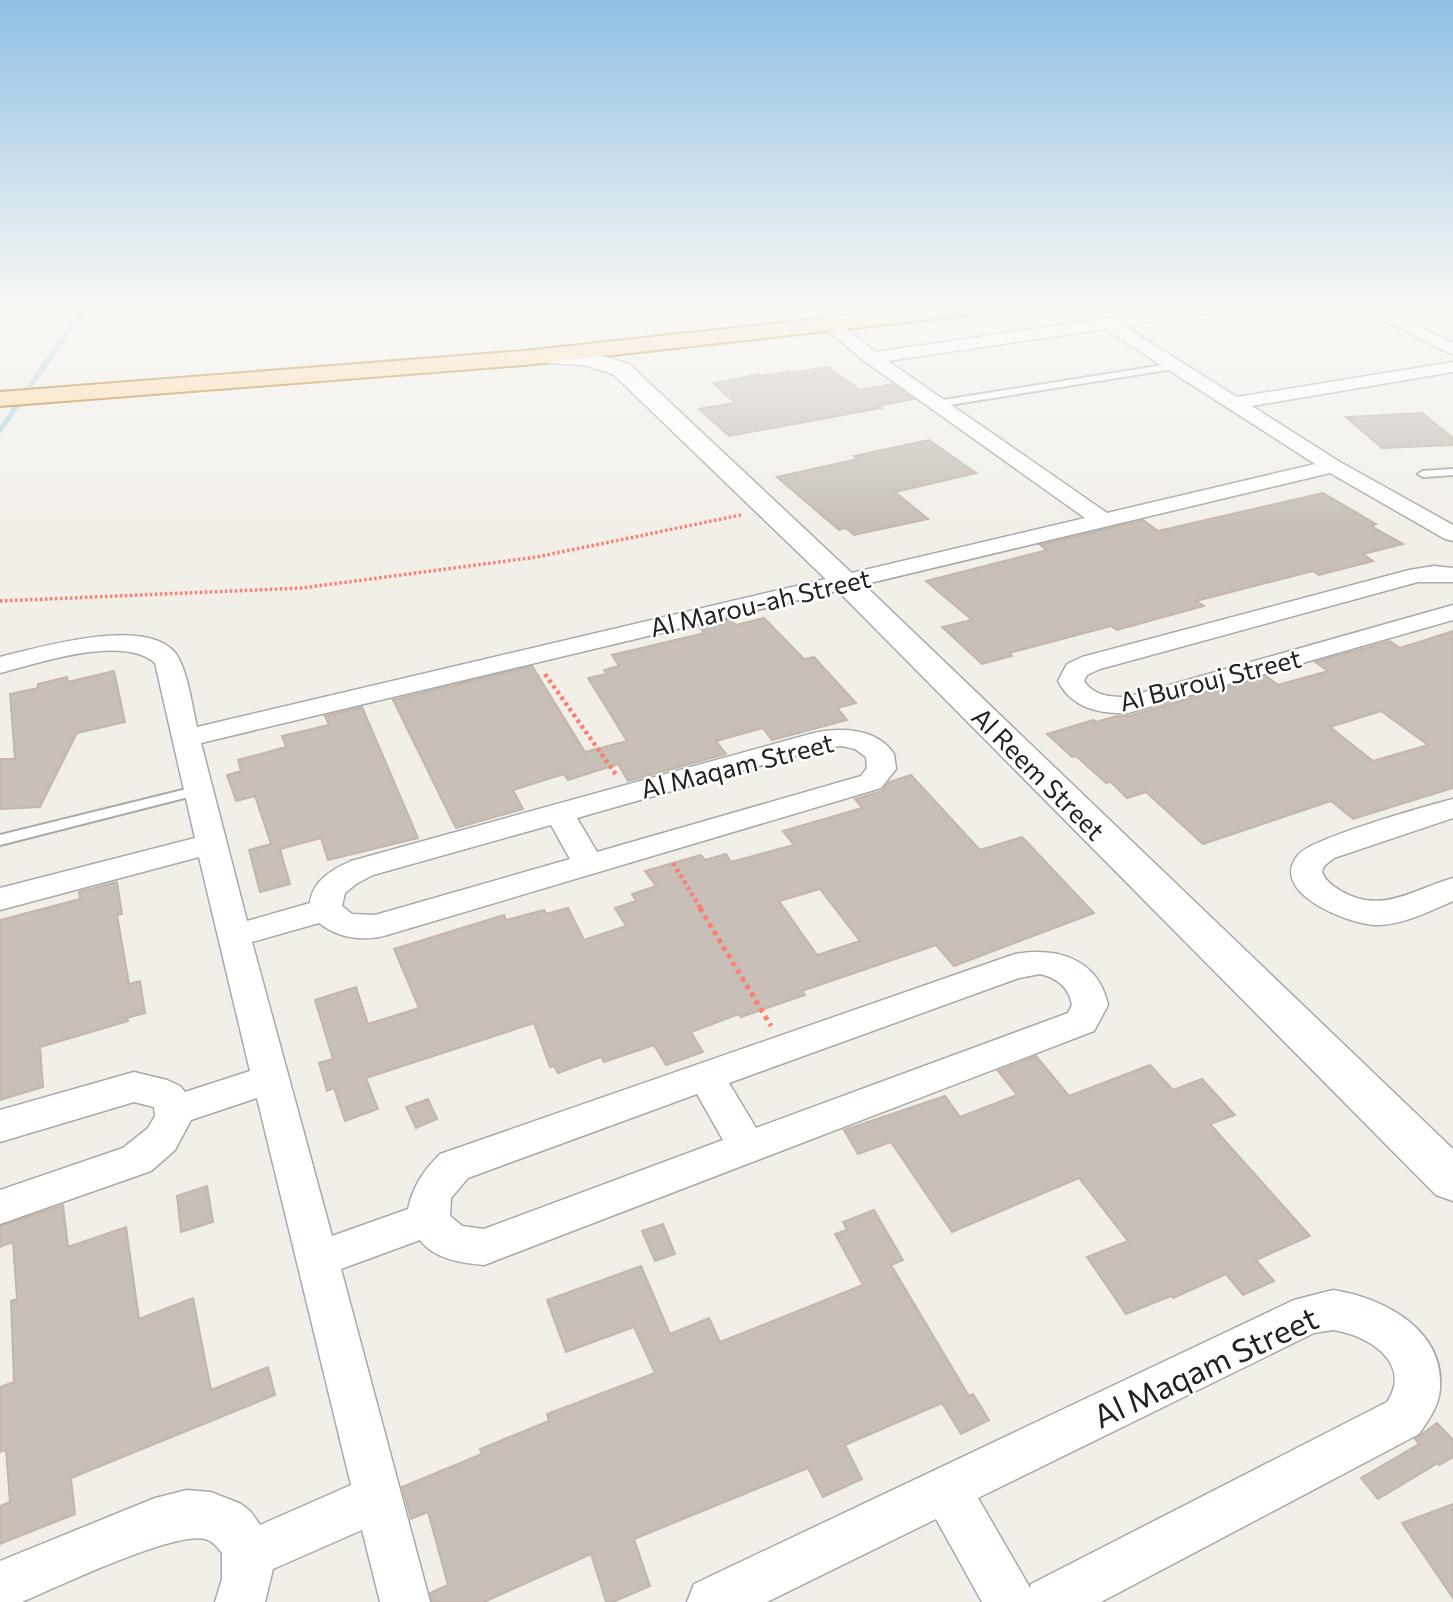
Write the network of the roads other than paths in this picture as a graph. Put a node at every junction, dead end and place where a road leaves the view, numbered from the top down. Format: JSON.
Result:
{"nodes":[{"id":1,"x":145,"y":381,"type":"edge"},
{"id":2,"x":633,"y":381,"type":"edge"},
{"id":3,"x":904,"y":381,"type":"edge"},
{"id":4,"x":1083,"y":381,"type":"edge"},
{"id":5,"x":1200,"y":381,"type":"edge"},
{"id":6,"x":1370,"y":381,"type":"edge"},
{"id":7,"x":0,"y":399,"type":"edge"},
{"id":8,"x":1236,"y":403,"type":"junction"},
{"id":9,"x":937,"y":404,"type":"junction"},
{"id":10,"x":1333,"y":466,"type":"junction"},
{"id":11,"x":1453,"y":472,"type":"edge"},
{"id":12,"x":1423,"y":474,"type":"dead end"},
{"id":13,"x":1453,"y":516,"type":"edge"},
{"id":14,"x":1104,"y":521,"type":"junction"},
{"id":15,"x":1431,"y":522,"type":"junction"},
{"id":16,"x":1453,"y":534,"type":"edge"},
{"id":17,"x":1453,"y":575,"type":"edge"},
{"id":18,"x":845,"y":582,"type":"junction"},
{"id":19,"x":1295,"y":608,"type":"junction"},
{"id":20,"x":1453,"y":612,"type":"edge"},
{"id":21,"x":1345,"y":643,"type":"junction"},
{"id":22,"x":0,"y":665,"type":"edge"},
{"id":23,"x":187,"y":738,"type":"junction"},
{"id":24,"x":199,"y":790,"type":"junction"},
{"id":25,"x":1453,"y":808,"type":"edge"},
{"id":26,"x":559,"y":812,"type":"junction"},
{"id":27,"x":0,"y":840,"type":"edge"},
{"id":28,"x":211,"y":844,"type":"junction"},
{"id":29,"x":589,"y":865,"type":"junction"},
{"id":30,"x":1453,"y":889,"type":"edge"},
{"id":31,"x":0,"y":899,"type":"edge"},
{"id":32,"x":326,"y":910,"type":"junction"},
{"id":33,"x":234,"y":936,"type":"junction"},
{"id":34,"x":706,"y":1076,"type":"junction"},
{"id":35,"x":270,"y":1079,"type":"junction"},
{"id":36,"x":174,"y":1111,"type":"junction"},
{"id":37,"x":0,"y":1126,"type":"edge"},
{"id":38,"x":748,"y":1149,"type":"junction"},
{"id":39,"x":1453,"y":1180,"type":"edge"},
{"id":40,"x":0,"y":1207,"type":"edge"},
{"id":41,"x":429,"y":1219,"type":"junction"},
{"id":42,"x":316,"y":1260,"type":"junction"},
{"id":43,"x":946,"y":1489,"type":"junction"},
{"id":44,"x":378,"y":1498,"type":"junction"},
{"id":45,"x":248,"y":1555,"type":"junction"},
{"id":46,"x":0,"y":1586,"type":"edge"},
{"id":47,"x":240,"y":1602,"type":"edge"},
{"id":48,"x":405,"y":1602,"type":"edge"},
{"id":49,"x":712,"y":1602,"type":"edge"},
{"id":50,"x":1010,"y":1602,"type":"edge"},
{"id":51,"x":1049,"y":1602,"type":"edge"}],
"edges":[{"from":1,"to":7,"type":"main road"},
{"from":2,"to":18,"type":"street","name":"Al Reem Street"},
{"from":3,"to":9,"type":"street"},
{"from":4,"to":9,"type":"lane"},
{"from":5,"to":8,"type":"street"},
{"from":6,"to":8,"type":"street"},
{"from":8,"to":10,"type":"street"},
{"from":9,"to":14,"type":"street"},
{"from":10,"to":14,"type":"street","name":"Al Marou-ah Street"},
{"from":10,"to":15,"type":"street"},
{"from":11,"to":12,"type":"lane"},
{"from":13,"to":15,"type":"street"},
{"from":14,"to":18,"type":"street","name":"Al Marou-ah Street"},
{"from":15,"to":16,"type":"street"},
{"from":17,"to":19,"type":"street","name":"Al Burouj Street"},
{"from":18,"to":23,"type":"street","name":"Al Marou-ah Street"},
{"from":18,"to":39,"type":"street","name":"Al Reem Street"},
{"from":19,"to":21,"type":"street","name":"Al Burouj Street"},
{"from":19,"to":21,"type":"street","name":"Al Burouj Street"},
{"from":20,"to":21,"type":"street","name":"Al Burouj Street"},
{"from":22,"to":23,"type":"street"},
{"from":23,"to":24,"type":"street"},
{"from":24,"to":27,"type":"lane"},
{"from":24,"to":28,"type":"street"},
{"from":25,"to":30,"type":"street"},
{"from":26,"to":29,"type":"street"},
{"from":26,"to":29,"type":"street","name":"Al Maqam Street"},
{"from":26,"to":32,"type":"street","name":"Al Maqam Street"},
{"from":28,"to":31,"type":"street"},
{"from":28,"to":33,"type":"street"},
{"from":29,"to":32,"type":"street","name":"Al Maqam Street"},
{"from":32,"to":33,"type":"street"},
{"from":33,"to":35,"type":"street"},
{"from":34,"to":38,"type":"street"},
{"from":34,"to":38,"type":"street"},
{"from":34,"to":41,"type":"street"},
{"from":35,"to":36,"type":"street"},
{"from":35,"to":42,"type":"street"},
{"from":36,"to":37,"type":"street"},
{"from":36,"to":40,"type":"street"},
{"from":38,"to":41,"type":"street"},
{"from":41,"to":42,"type":"street"},
{"from":42,"to":44,"type":"street"},
{"from":43,"to":49,"type":"street","name":"Al Maqam Street"},
{"from":43,"to":50,"type":"street"},
{"from":43,"to":51,"type":"street","name":"Al Maqam Street"},
{"from":44,"to":45,"type":"street"},
{"from":44,"to":48,"type":"street"},
{"from":45,"to":46,"type":"street"},
{"from":45,"to":47,"type":"street"}]}
